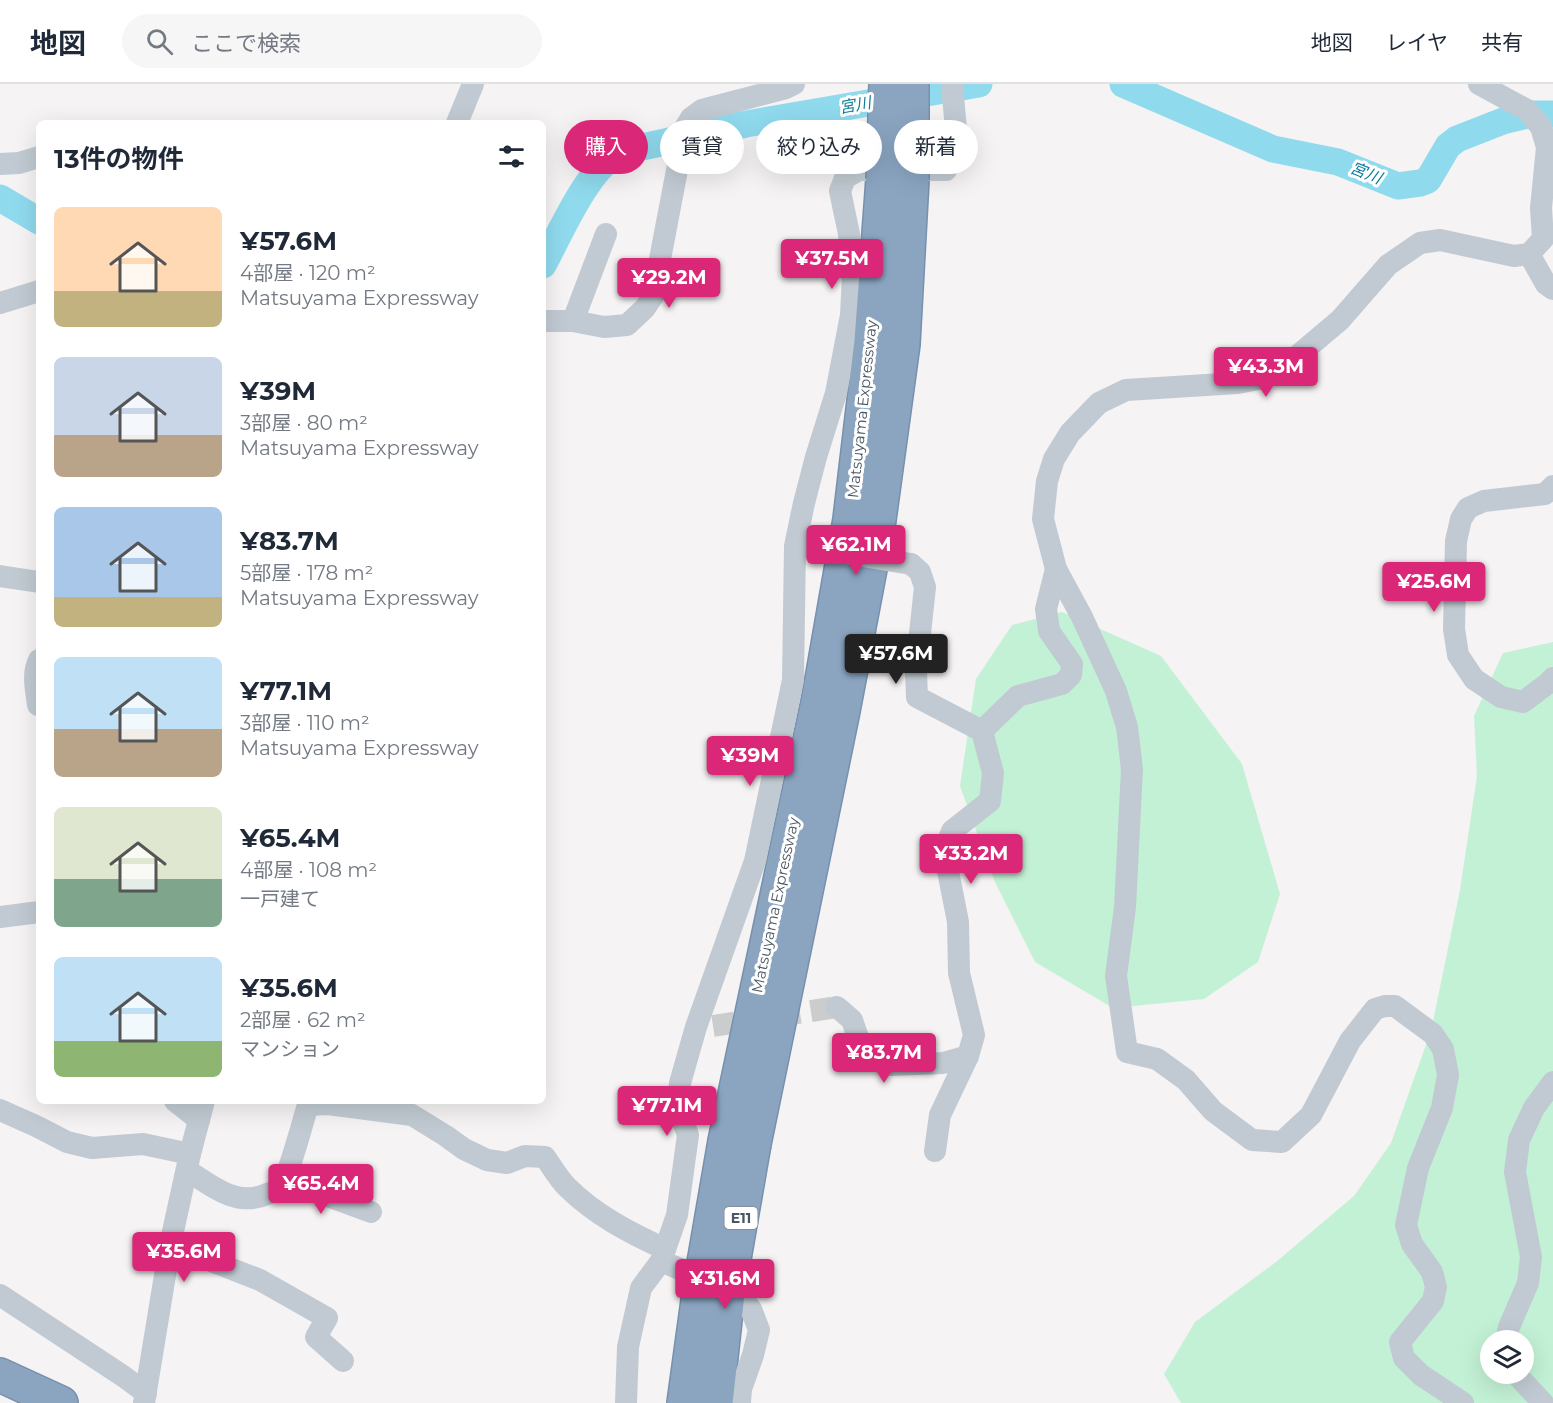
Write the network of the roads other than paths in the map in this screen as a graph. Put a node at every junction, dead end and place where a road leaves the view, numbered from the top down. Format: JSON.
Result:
{"nodes":[{"id":1,"x":473,"y":84,"type":"edge"},
{"id":2,"x":794,"y":84,"type":"edge"},
{"id":3,"x":886,"y":84,"type":"edge"},
{"id":4,"x":912,"y":84,"type":"edge"},
{"id":5,"x":952,"y":84,"type":"edge"},
{"id":6,"x":1479,"y":84,"type":"edge"},
{"id":7,"x":458,"y":120,"type":"edge"},
{"id":8,"x":36,"y":158,"type":"edge"},
{"id":9,"x":0,"y":164,"type":"edge"},
{"id":10,"x":897,"y":179,"type":"junction"},
{"id":11,"x":606,"y":234,"type":"dead end"},
{"id":12,"x":1528,"y":254,"type":"junction"},
{"id":13,"x":1553,"y":289,"type":"edge"},
{"id":14,"x":36,"y":292,"type":"edge"},
{"id":15,"x":0,"y":303,"type":"edge"},
{"id":16,"x":546,"y":321,"type":"edge"},
{"id":17,"x":573,"y":321,"type":"junction"},
{"id":18,"x":1553,"y":486,"type":"edge"},
{"id":19,"x":802,"y":547,"type":"junction"},
{"id":20,"x":1056,"y":569,"type":"junction"},
{"id":21,"x":0,"y":576,"type":"edge"},
{"id":22,"x":36,"y":582,"type":"edge"},
{"id":23,"x":36,"y":666,"type":"edge"},
{"id":24,"x":1553,"y":678,"type":"edge"},
{"id":25,"x":36,"y":688,"type":"edge"},
{"id":26,"x":982,"y":731,"type":"junction"},
{"id":27,"x":36,"y":912,"type":"edge"},
{"id":28,"x":0,"y":917,"type":"edge"},
{"id":29,"x":837,"y":1007,"type":"dead end"},
{"id":30,"x":968,"y":1056,"type":"junction"},
{"id":31,"x":1553,"y":1082,"type":"edge"},
{"id":32,"x":183,"y":1104,"type":"edge"},
{"id":33,"x":302,"y":1104,"type":"edge"},
{"id":34,"x":328,"y":1104,"type":"edge"},
{"id":35,"x":0,"y":1110,"type":"edge"},
{"id":36,"x":202,"y":1111,"type":"edge"},
{"id":37,"x":935,"y":1151,"type":"dead end"},
{"id":38,"x":188,"y":1162,"type":"junction"},
{"id":39,"x":284,"y":1180,"type":"junction"},
{"id":40,"x":371,"y":1212,"type":"dead end"},
{"id":41,"x":170,"y":1245,"type":"junction"},
{"id":42,"x":663,"y":1255,"type":"junction"},
{"id":43,"x":714,"y":1289,"type":"junction"},
{"id":44,"x":0,"y":1295,"type":"edge"},
{"id":45,"x":1508,"y":1330,"type":"edge"},
{"id":46,"x":343,"y":1361,"type":"dead end"},
{"id":47,"x":0,"y":1375,"type":"edge"},
{"id":48,"x":1526,"y":1384,"type":"edge"},
{"id":49,"x":145,"y":1398,"type":"edge"},
{"id":50,"x":60,"y":1403,"type":"edge"},
{"id":51,"x":626,"y":1403,"type":"edge"},
{"id":52,"x":684,"y":1403,"type":"edge"},
{"id":53,"x":716,"y":1403,"type":"edge"},
{"id":54,"x":740,"y":1403,"type":"edge"},
{"id":55,"x":1463,"y":1403,"type":"edge"},
{"id":56,"x":1544,"y":1403,"type":"edge"}],
"edges":[{"from":1,"to":7,"type":"street"},
{"from":2,"to":17,"type":"street"},
{"from":3,"to":10,"type":"highway","name":"Matsuyama Expressway","number":"E11","bridge":true},
{"from":4,"to":10,"type":"highway","name":"Matsuyama Expressway","number":"E11","bridge":true},
{"from":5,"to":19,"type":"street"},
{"from":6,"to":12,"type":"street"},
{"from":8,"to":9,"type":"street"},
{"from":10,"to":43,"type":"highway","name":"Matsuyama Expressway","number":"E11","bridge":true},
{"from":11,"to":17,"type":"street"},
{"from":12,"to":13,"type":"street"},
{"from":12,"to":20,"type":"street"},
{"from":14,"to":15,"type":"street"},
{"from":16,"to":17,"type":"street"},
{"from":18,"to":24,"type":"street"},
{"from":19,"to":26,"type":"street","bridge":true},
{"from":19,"to":42,"type":"street"},
{"from":20,"to":26,"type":"street"},
{"from":20,"to":55,"type":"street"},
{"from":21,"to":22,"type":"street"},
{"from":23,"to":25,"type":"street"},
{"from":26,"to":30,"type":"street"},
{"from":27,"to":28,"type":"street"},
{"from":29,"to":30,"type":"street"},
{"from":30,"to":37,"type":"street"},
{"from":31,"to":45,"type":"street"},
{"from":32,"to":36,"type":"street"},
{"from":33,"to":39,"type":"street"},
{"from":34,"to":42,"type":"street"},
{"from":35,"to":38,"type":"street"},
{"from":36,"to":38,"type":"street"},
{"from":38,"to":39,"type":"street"},
{"from":38,"to":41,"type":"street"},
{"from":39,"to":40,"type":"street"},
{"from":41,"to":46,"type":"street"},
{"from":41,"to":49,"type":"street"},
{"from":42,"to":51,"type":"street"},
{"from":42,"to":54,"type":"street"},
{"from":43,"to":52,"type":"highway","name":"Matsuyama Expressway","number":"E11"},
{"from":43,"to":53,"type":"highway","name":"Matsuyama Expressway","number":"E11"},
{"from":44,"to":49,"type":"street"},
{"from":47,"to":50,"type":"highway"},
{"from":48,"to":56,"type":"street"}]}
